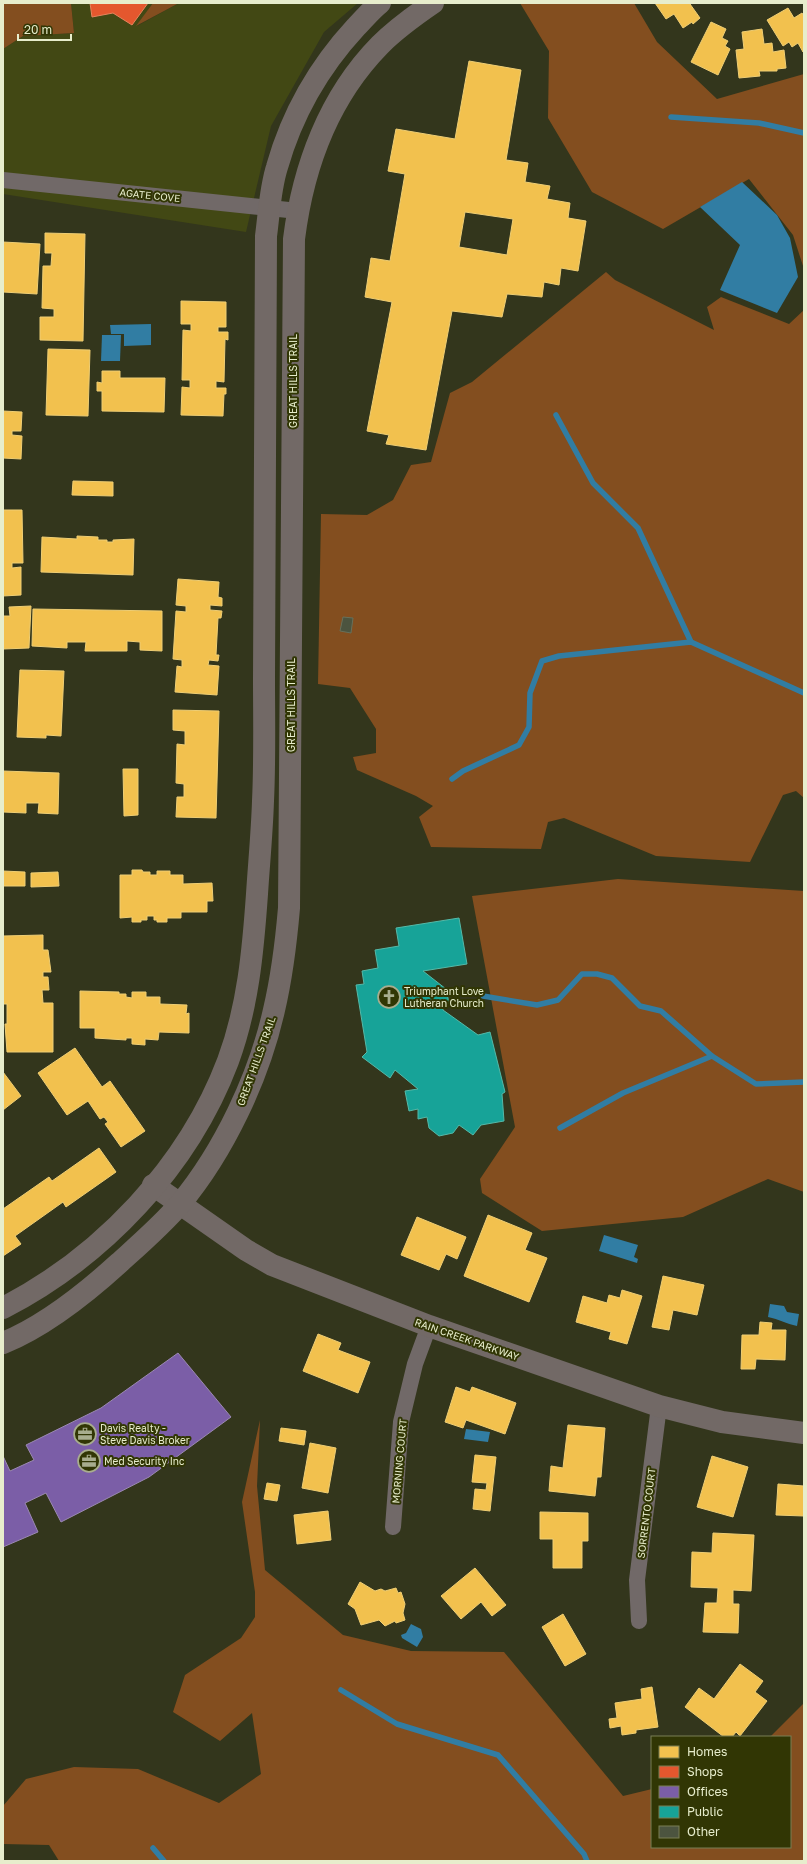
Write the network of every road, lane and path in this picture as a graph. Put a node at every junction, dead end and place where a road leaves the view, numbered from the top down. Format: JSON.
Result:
{"nodes":[{"id":1,"x":380,"y":3,"type":"edge"},
{"id":2,"x":433,"y":3,"type":"edge"},
{"id":3,"x":3,"y":180,"type":"edge"},
{"id":4,"x":270,"y":208,"type":"junction"},
{"id":5,"x":298,"y":211,"type":"junction"},
{"id":6,"x":153,"y":1185,"type":"junction"},
{"id":7,"x":179,"y":1204,"type":"junction"},
{"id":8,"x":3,"y":1308,"type":"edge"},
{"id":9,"x":429,"y":1326,"type":"junction"},
{"id":10,"x":3,"y":1343,"type":"edge"},
{"id":11,"x":659,"y":1406,"type":"junction"},
{"id":12,"x":804,"y":1433,"type":"edge"},
{"id":13,"x":393,"y":1527,"type":"dead end"},
{"id":14,"x":639,"y":1621,"type":"dead end"}],
"edges":[{"from":1,"to":4,"type":"street"},
{"from":2,"to":5,"type":"street","name":"GREAT HILLS TRAIL"},
{"from":3,"to":4,"type":"street","name":"AGATE COVE"},
{"from":4,"to":5,"type":"street","name":"AGATE COVE"},
{"from":4,"to":6,"type":"street"},
{"from":5,"to":7,"type":"street","name":"GREAT HILLS TRAIL"},
{"from":6,"to":7,"type":"street","name":"RAIN CREEK PARKWAY"},
{"from":6,"to":8,"type":"street"},
{"from":7,"to":9,"type":"street","name":"RAIN CREEK PARKWAY"},
{"from":7,"to":10,"type":"street","name":"GREAT HILLS TRAIL"},
{"from":9,"to":11,"type":"street","name":"RAIN CREEK PARKWAY"},
{"from":9,"to":13,"type":"street","name":"MORNING COURT"},
{"from":11,"to":12,"type":"street","name":"RAIN CREEK PARKWAY"},
{"from":11,"to":14,"type":"street","name":"SORRENTO COURT"}]}
